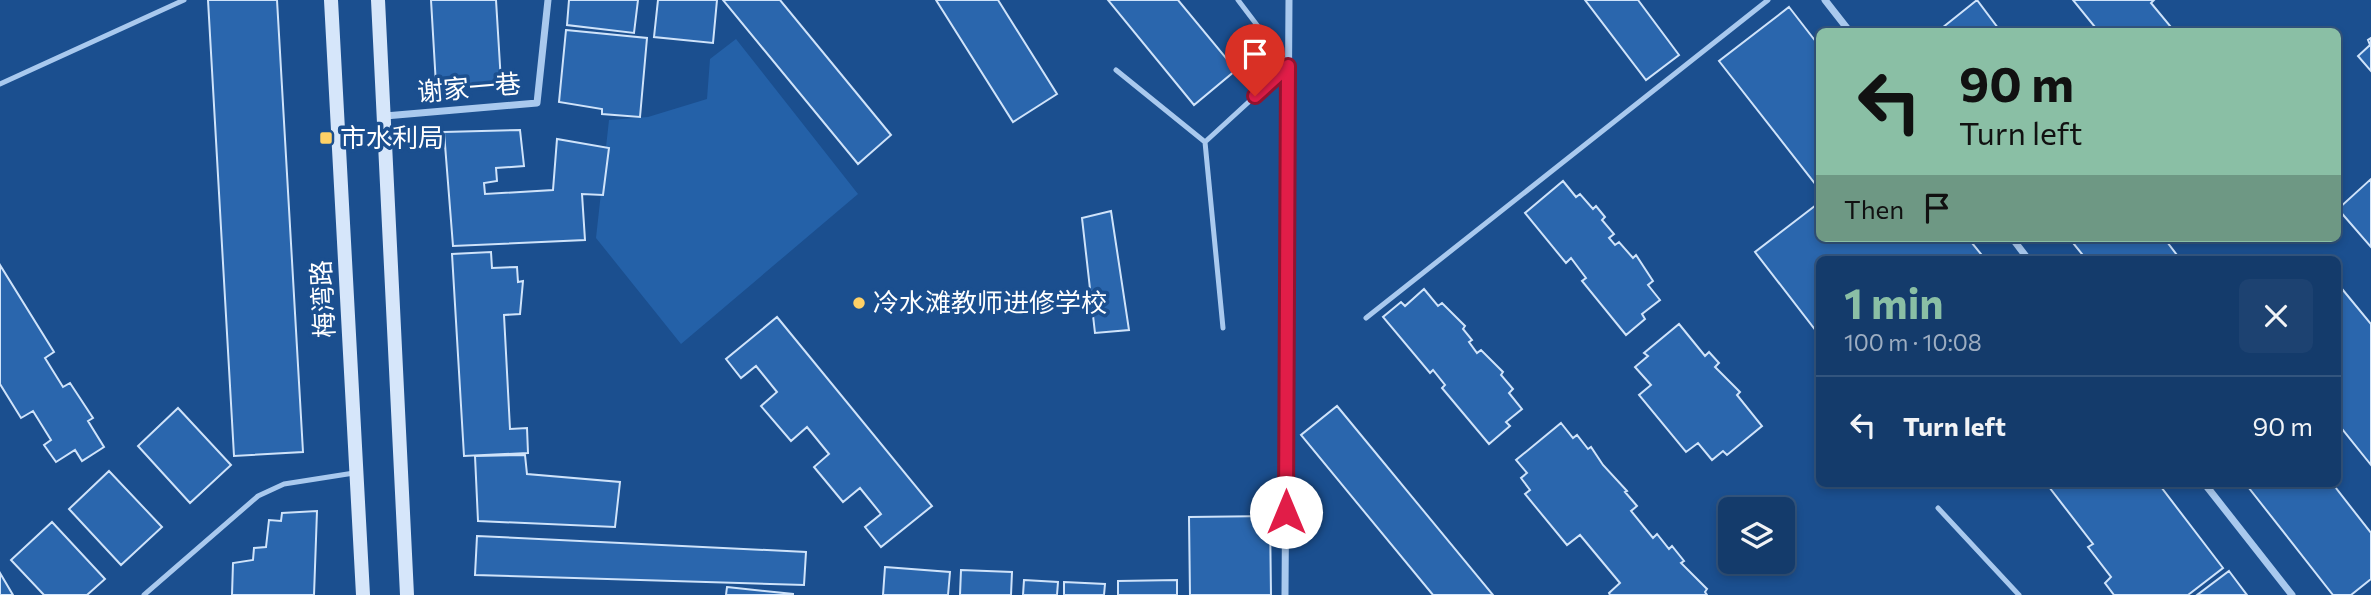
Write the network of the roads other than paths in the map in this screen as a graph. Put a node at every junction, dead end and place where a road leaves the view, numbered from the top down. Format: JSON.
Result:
{"nodes":[{"id":1,"x":184,"y":0,"type":"edge"},
{"id":2,"x":331,"y":0,"type":"edge"},
{"id":3,"x":379,"y":0,"type":"edge"},
{"id":4,"x":548,"y":0,"type":"edge"},
{"id":5,"x":1238,"y":0,"type":"edge"},
{"id":6,"x":1289,"y":0,"type":"edge"},
{"id":7,"x":1768,"y":0,"type":"edge"},
{"id":8,"x":1825,"y":0,"type":"edge"},
{"id":9,"x":1847,"y":28,"type":"edge"},
{"id":10,"x":1288,"y":66,"type":"junction"},
{"id":11,"x":1116,"y":70,"type":"dead end"},
{"id":12,"x":0,"y":84,"type":"edge"},
{"id":13,"x":384,"y":116,"type":"junction"},
{"id":14,"x":1205,"y":142,"type":"junction"},
{"id":15,"x":2015,"y":242,"type":"edge"},
{"id":16,"x":2026,"y":256,"type":"edge"},
{"id":17,"x":1366,"y":318,"type":"dead end"},
{"id":18,"x":1223,"y":328,"type":"dead end"},
{"id":19,"x":357,"y":473,"type":"junction"},
{"id":20,"x":2207,"y":487,"type":"edge"},
{"id":21,"x":1938,"y":508,"type":"dead end"},
{"id":22,"x":144,"y":595,"type":"edge"},
{"id":23,"x":363,"y":595,"type":"edge"},
{"id":24,"x":407,"y":595,"type":"edge"},
{"id":25,"x":1285,"y":595,"type":"edge"},
{"id":26,"x":2019,"y":595,"type":"edge"},
{"id":27,"x":2292,"y":595,"type":"edge"}],
"edges":[{"from":1,"to":12,"type":"lane"},
{"from":2,"to":19,"type":"street","name":"梅湾路"},
{"from":3,"to":13,"type":"street"},
{"from":4,"to":13,"type":"street","name":"谢家一巷"},
{"from":5,"to":10,"type":"lane"},
{"from":6,"to":10,"type":"street"},
{"from":7,"to":17,"type":"lane"},
{"from":8,"to":9,"type":"street"},
{"from":10,"to":14,"type":"lane"},
{"from":10,"to":25,"type":"street"},
{"from":11,"to":14,"type":"lane"},
{"from":13,"to":24,"type":"street"},
{"from":14,"to":18,"type":"lane"},
{"from":15,"to":16,"type":"street"},
{"from":19,"to":22,"type":"lane"},
{"from":19,"to":23,"type":"street","name":"梅湾路"},
{"from":20,"to":27,"type":"street"},
{"from":21,"to":26,"type":"lane"}]}
